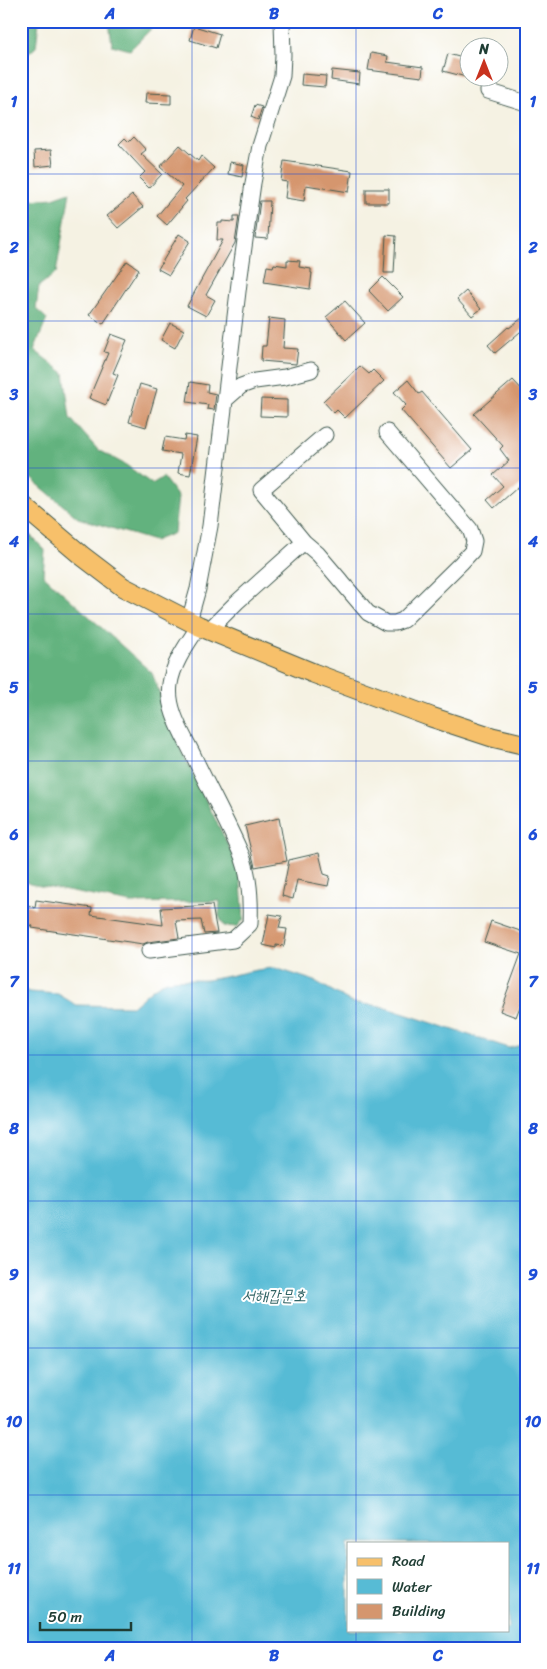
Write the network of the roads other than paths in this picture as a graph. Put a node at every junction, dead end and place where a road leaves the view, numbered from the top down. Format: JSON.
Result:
{"nodes":[{"id":1,"x":282,"y":21,"type":"edge"},
{"id":2,"x":488,"y":91,"type":"dead end"},
{"id":3,"x":526,"y":103,"type":"edge"},
{"id":4,"x":311,"y":370,"type":"dead end"},
{"id":5,"x":225,"y":400,"type":"junction"},
{"id":6,"x":387,"y":432,"type":"dead end"},
{"id":7,"x":325,"y":435,"type":"dead end"},
{"id":8,"x":21,"y":504,"type":"edge"},
{"id":9,"x":304,"y":542,"type":"junction"},
{"id":10,"x":199,"y":626,"type":"junction"},
{"id":11,"x":492,"y":737,"type":"junction"},
{"id":12,"x":526,"y":745,"type":"edge"},
{"id":13,"x":526,"y":752,"type":"edge"},
{"id":14,"x":149,"y":951,"type":"dead end"}],
"edges":[{"from":1,"to":5,"type":"street"},
{"from":2,"to":3,"type":"street"},
{"from":4,"to":5,"type":"street"},
{"from":5,"to":10,"type":"street"},
{"from":6,"to":9,"type":"street"},
{"from":7,"to":9,"type":"street"},
{"from":8,"to":10,"type":"main road"},
{"from":9,"to":10,"type":"street"},
{"from":10,"to":11,"type":"main road"},
{"from":10,"to":14,"type":"street"},
{"from":11,"to":12,"type":"main road"},
{"from":11,"to":13,"type":"main road"}]}
